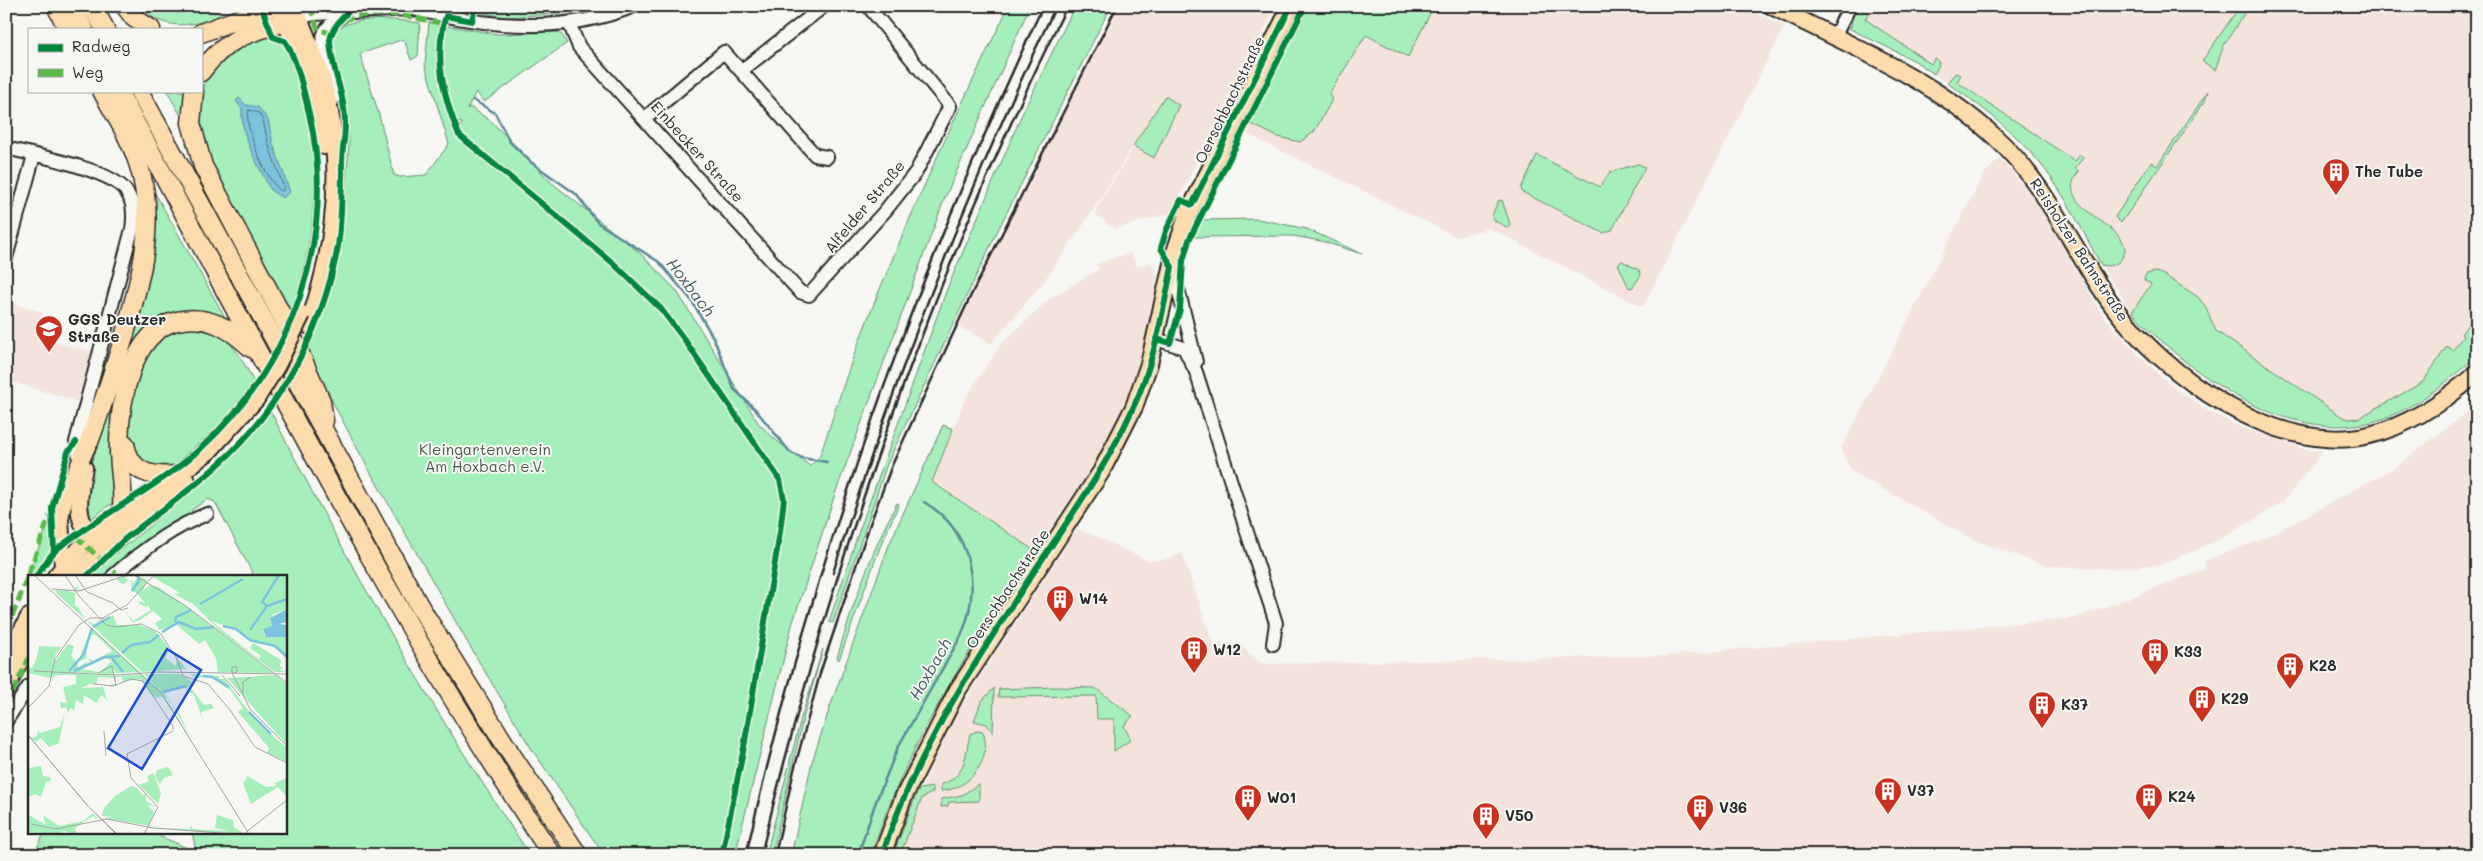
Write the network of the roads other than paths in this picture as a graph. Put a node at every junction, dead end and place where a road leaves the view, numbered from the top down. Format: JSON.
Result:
{"nodes":[{"id":1,"x":56,"y":6,"type":"edge"},
{"id":2,"x":72,"y":6,"type":"edge"},
{"id":3,"x":92,"y":6,"type":"edge"},
{"id":4,"x":125,"y":6,"type":"edge"},
{"id":5,"x":274,"y":6,"type":"edge"},
{"id":6,"x":634,"y":6,"type":"edge"},
{"id":7,"x":824,"y":6,"type":"edge"},
{"id":8,"x":868,"y":6,"type":"edge"},
{"id":9,"x":1291,"y":6,"type":"edge"},
{"id":10,"x":1772,"y":6,"type":"edge"},
{"id":11,"x":1850,"y":6,"type":"edge"},
{"id":12,"x":408,"y":7,"type":"edge"},
{"id":13,"x":431,"y":9,"type":"edge"},
{"id":14,"x":291,"y":11,"type":"edge"},
{"id":15,"x":349,"y":11,"type":"junction"},
{"id":16,"x":569,"y":23,"type":"junction"},
{"id":17,"x":67,"y":28,"type":"edge"},
{"id":18,"x":83,"y":28,"type":"edge"},
{"id":19,"x":104,"y":28,"type":"edge"},
{"id":20,"x":149,"y":28,"type":"edge"},
{"id":21,"x":202,"y":34,"type":"edge"},
{"id":22,"x":1834,"y":37,"type":"junction"},
{"id":23,"x":202,"y":71,"type":"edge"},
{"id":24,"x":741,"y":71,"type":"junction"},
{"id":25,"x":103,"y":92,"type":"edge"},
{"id":26,"x":119,"y":92,"type":"edge"},
{"id":27,"x":139,"y":92,"type":"edge"},
{"id":28,"x":194,"y":92,"type":"edge"},
{"id":29,"x":331,"y":118,"type":"junction"},
{"id":30,"x":645,"y":118,"type":"junction"},
{"id":31,"x":6,"y":148,"type":"edge"},
{"id":32,"x":133,"y":148,"type":"junction"},
{"id":33,"x":34,"y":155,"type":"junction"},
{"id":34,"x":827,"y":157,"type":"dead end"},
{"id":35,"x":167,"y":181,"type":"junction"},
{"id":36,"x":6,"y":258,"type":"edge"},
{"id":37,"x":1172,"y":267,"type":"junction"},
{"id":38,"x":809,"y":295,"type":"joint"},
{"id":39,"x":305,"y":319,"type":"junction"},
{"id":40,"x":1156,"y":339,"type":"junction"},
{"id":41,"x":263,"y":362,"type":"junction"},
{"id":42,"x":1196,"y":372,"type":"junction"},
{"id":43,"x":2477,"y":373,"type":"edge"},
{"id":44,"x":258,"y":403,"type":"junction"},
{"id":45,"x":122,"y":422,"type":"junction"},
{"id":46,"x":327,"y":439,"type":"junction"},
{"id":47,"x":83,"y":442,"type":"junction"},
{"id":48,"x":82,"y":466,"type":"junction"},
{"id":49,"x":178,"y":475,"type":"junction"},
{"id":50,"x":122,"y":512,"type":"junction"},
{"id":51,"x":207,"y":514,"type":"dead end"},
{"id":52,"x":93,"y":536,"type":"junction"},
{"id":53,"x":112,"y":540,"type":"junction"},
{"id":54,"x":64,"y":573,"type":"edge"},
{"id":55,"x":115,"y":575,"type":"edge"},
{"id":56,"x":28,"y":620,"type":"edge"},
{"id":57,"x":1273,"y":644,"type":"dead end"},
{"id":58,"x":28,"y":645,"type":"edge"},
{"id":59,"x":6,"y":660,"type":"edge"},
{"id":60,"x":28,"y":687,"type":"edge"},
{"id":61,"x":6,"y":688,"type":"edge"},
{"id":62,"x":8,"y":714,"type":"edge"},
{"id":63,"x":552,"y":855,"type":"edge"},
{"id":64,"x":578,"y":855,"type":"edge"},
{"id":65,"x":882,"y":855,"type":"edge"}],
"edges":[{"from":1,"to":17,"type":"highway"},
{"from":2,"to":18,"type":"highway"},
{"from":3,"to":19,"type":"highway"},
{"from":4,"to":20,"type":"highway"},
{"from":5,"to":21,"type":"highway"},
{"from":6,"to":16,"type":"street"},
{"from":7,"to":24,"type":"street"},
{"from":8,"to":38,"type":"street","name":"Alfelder Straße"},
{"from":9,"to":37,"type":"main road","name":"Oerschbachstraße"},
{"from":10,"to":22,"type":"main road","name":"Reisholzer Bahnstraße"},
{"from":11,"to":22,"type":"street"},
{"from":12,"to":13,"type":"street"},
{"from":12,"to":15,"type":"street"},
{"from":13,"to":16,"type":"street"},
{"from":14,"to":15,"type":"street"},
{"from":14,"to":23,"type":"highway"},
{"from":14,"to":29,"type":"main road"},
{"from":14,"to":39,"type":"main road"},
{"from":15,"to":29,"type":"street"},
{"from":16,"to":30,"type":"street","name":"Einbecker Straße"},
{"from":22,"to":43,"type":"main road","name":"Reisholzer Bahnstraße"},
{"from":24,"to":30,"type":"street"},
{"from":24,"to":34,"type":"street"},
{"from":25,"to":32,"type":"highway"},
{"from":26,"to":35,"type":"highway"},
{"from":27,"to":46,"type":"highway"},
{"from":28,"to":46,"type":"highway"},
{"from":29,"to":39,"type":"main road"},
{"from":30,"to":38,"type":"street","name":"Einbecker Straße"},
{"from":31,"to":33,"type":"street"},
{"from":32,"to":35,"type":"highway"},
{"from":32,"to":47,"type":"highway"},
{"from":33,"to":36,"type":"street"},
{"from":33,"to":47,"type":"street"},
{"from":35,"to":41,"type":"highway"},
{"from":37,"to":40,"type":"main road","name":"Oerschbachstraße"},
{"from":37,"to":42,"type":"street","name":"Oerschbachstraße"},
{"from":39,"to":44,"type":"main road","bridge":true},
{"from":40,"to":42,"type":"street","name":"Oerschbachstraße"},
{"from":40,"to":65,"type":"main road","name":"Oerschbachstraße"},
{"from":41,"to":45,"type":"highway"},
{"from":41,"to":63,"type":"highway"},
{"from":42,"to":57,"type":"street","name":"Oerschbachstraße"},
{"from":44,"to":49,"type":"main road"},
{"from":44,"to":53,"type":"main road"},
{"from":45,"to":49,"type":"highway"},
{"from":45,"to":50,"type":"highway"},
{"from":46,"to":64,"type":"highway"},
{"from":47,"to":48,"type":"main road"},
{"from":48,"to":52,"type":"main road"},
{"from":48,"to":54,"type":"main road"},
{"from":49,"to":50,"type":"main road"},
{"from":50,"to":52,"type":"main road"},
{"from":50,"to":53,"type":"highway"},
{"from":51,"to":55,"type":"street"},
{"from":52,"to":53,"type":"main road"},
{"from":52,"to":54,"type":"main road"},
{"from":53,"to":54,"type":"main road"},
{"from":56,"to":59,"type":"main road"},
{"from":58,"to":61,"type":"main road"},
{"from":60,"to":62,"type":"street"}]}
